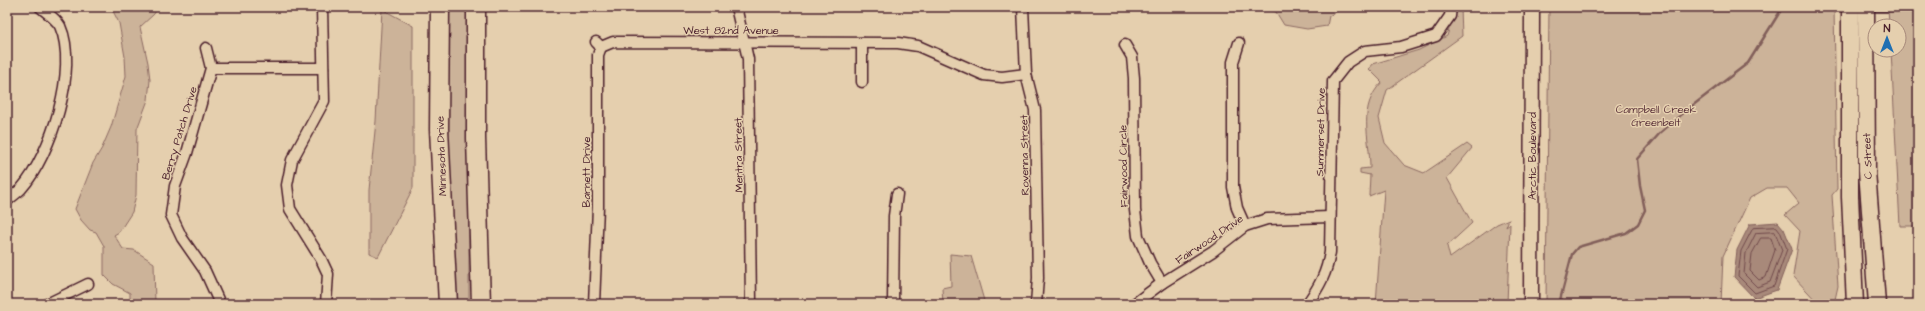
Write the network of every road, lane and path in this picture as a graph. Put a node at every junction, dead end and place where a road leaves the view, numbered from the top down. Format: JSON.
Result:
{"nodes":[{"id":1,"x":40,"y":7,"type":"edge"},
{"id":2,"x":322,"y":7,"type":"edge"},
{"id":3,"x":440,"y":7,"type":"edge"},
{"id":4,"x":476,"y":7,"type":"edge"},
{"id":5,"x":736,"y":7,"type":"edge"},
{"id":6,"x":1023,"y":7,"type":"edge"},
{"id":7,"x":1451,"y":7,"type":"edge"},
{"id":8,"x":1532,"y":7,"type":"edge"},
{"id":9,"x":1850,"y":7,"type":"edge"},
{"id":10,"x":1866,"y":7,"type":"edge"},
{"id":11,"x":745,"y":42,"type":"junction"},
{"id":12,"x":862,"y":43,"type":"junction"},
{"id":13,"x":1239,"y":43,"type":"dead end"},
{"id":14,"x":598,"y":44,"type":"joint"},
{"id":15,"x":1125,"y":45,"type":"dead end"},
{"id":16,"x":206,"y":48,"type":"dead end"},
{"id":17,"x":211,"y":68,"type":"junction"},
{"id":18,"x":323,"y":68,"type":"junction"},
{"id":19,"x":1026,"y":74,"type":"junction"},
{"id":20,"x":862,"y":82,"type":"dead end"},
{"id":21,"x":897,"y":194,"type":"dead end"},
{"id":22,"x":7,"y":201,"type":"edge"},
{"id":23,"x":1330,"y":218,"type":"junction"},
{"id":24,"x":1245,"y":226,"type":"junction"},
{"id":25,"x":479,"y":238,"type":"junction"},
{"id":26,"x":445,"y":257,"type":"junction"},
{"id":27,"x":1854,"y":280,"type":"junction"},
{"id":28,"x":88,"y":284,"type":"dead end"},
{"id":29,"x":1162,"y":284,"type":"junction"},
{"id":30,"x":47,"y":304,"type":"edge"},
{"id":31,"x":220,"y":304,"type":"edge"},
{"id":32,"x":326,"y":304,"type":"edge"},
{"id":33,"x":445,"y":304,"type":"edge"},
{"id":34,"x":448,"y":304,"type":"edge"},
{"id":35,"x":481,"y":304,"type":"edge"},
{"id":36,"x":485,"y":304,"type":"edge"},
{"id":37,"x":594,"y":304,"type":"edge"},
{"id":38,"x":751,"y":304,"type":"edge"},
{"id":39,"x":893,"y":304,"type":"edge"},
{"id":40,"x":1036,"y":304,"type":"edge"},
{"id":41,"x":1134,"y":304,"type":"edge"},
{"id":42,"x":1307,"y":304,"type":"edge"},
{"id":43,"x":1531,"y":304,"type":"edge"},
{"id":44,"x":1850,"y":304,"type":"edge"},
{"id":45,"x":1855,"y":304,"type":"edge"},
{"id":46,"x":1877,"y":304,"type":"edge"}],
"edges":[{"from":1,"to":22,"type":"street"},
{"from":2,"to":18,"type":"street"},
{"from":3,"to":26,"type":"highway","name":"Minnesota Drive"},
{"from":4,"to":25,"type":"highway"},
{"from":5,"to":11,"type":"street","name":"Mentra Street"},
{"from":6,"to":19,"type":"street","name":"Rovenna Street"},
{"from":7,"to":23,"type":"street","name":"Summerset Drive"},
{"from":8,"to":43,"type":"main road","name":"Arctic Boulevard"},
{"from":9,"to":27,"type":"main road","name":"C Street"},
{"from":10,"to":46,"type":"main road","name":"C Street"},
{"from":11,"to":12,"type":"street","name":"West 82nd Avenue"},
{"from":11,"to":14,"type":"street","name":"West 82nd Avenue"},
{"from":11,"to":38,"type":"street","name":"Mentra Street"},
{"from":12,"to":19,"type":"street","name":"West 82nd Avenue"},
{"from":12,"to":20,"type":"street"},
{"from":13,"to":24,"type":"street"},
{"from":14,"to":37,"type":"street","name":"Barnett Drive"},
{"from":15,"to":29,"type":"street","name":"Fairwood Circle"},
{"from":16,"to":17,"type":"street"},
{"from":17,"to":18,"type":"street"},
{"from":17,"to":31,"type":"street","name":"Berry Patch Drive"},
{"from":18,"to":32,"type":"street"},
{"from":19,"to":40,"type":"street","name":"Rovenna Street"},
{"from":21,"to":39,"type":"street"},
{"from":23,"to":24,"type":"street","name":"Fairwood Drive"},
{"from":23,"to":42,"type":"street","name":"Summerset Drive"},
{"from":24,"to":29,"type":"street","name":"Fairwood Drive"},
{"from":25,"to":35,"type":"highway"},
{"from":25,"to":36,"type":"highway"},
{"from":26,"to":33,"type":"highway"},
{"from":26,"to":34,"type":"highway","name":"Minnesota Drive"},
{"from":27,"to":44,"type":"main road"},
{"from":27,"to":45,"type":"main road","name":"C Street"},
{"from":28,"to":30,"type":"street"},
{"from":29,"to":41,"type":"street","name":"Fairwood Drive"}]}
